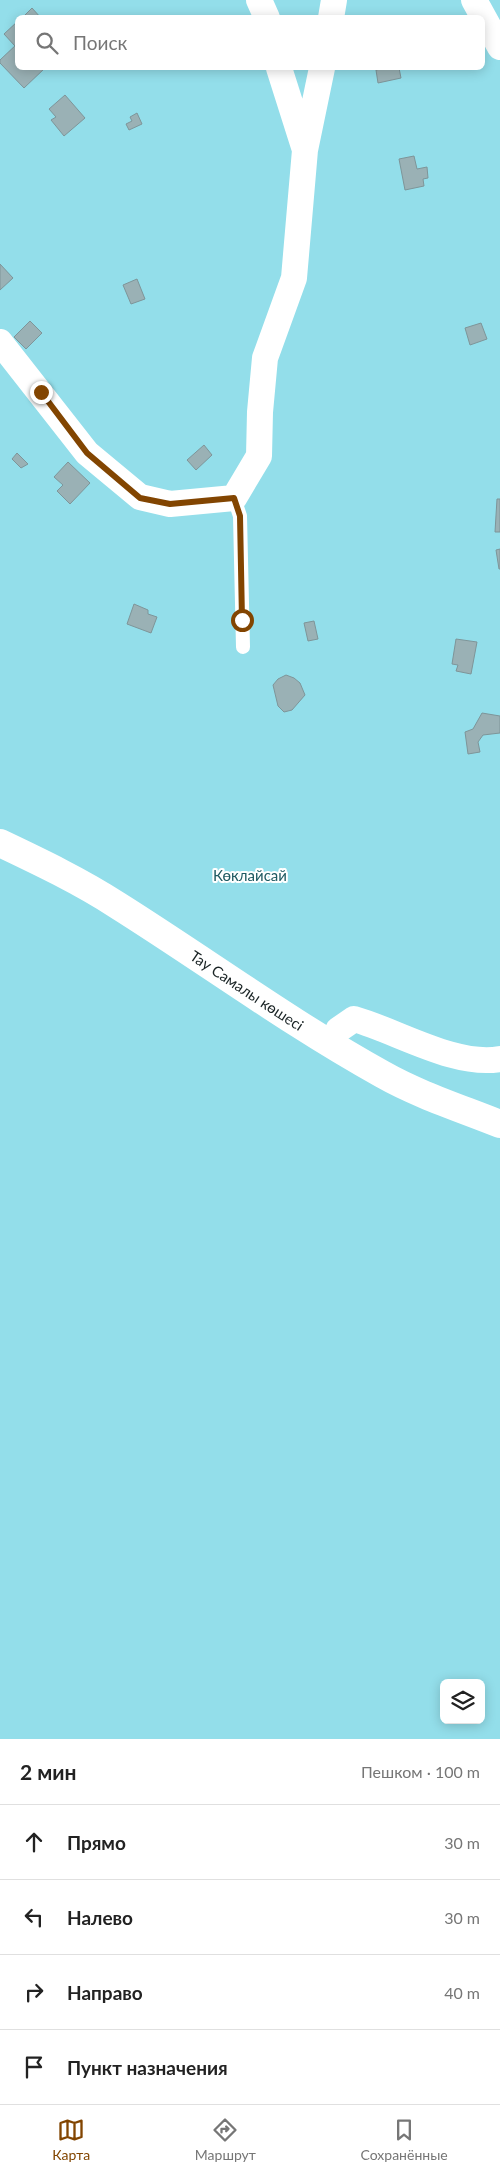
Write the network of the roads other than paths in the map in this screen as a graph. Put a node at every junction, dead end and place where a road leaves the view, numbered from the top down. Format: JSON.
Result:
{"nodes":[{"id":1,"x":259,"y":0,"type":"edge"},
{"id":2,"x":334,"y":0,"type":"edge"},
{"id":3,"x":474,"y":0,"type":"edge"},
{"id":4,"x":266,"y":15,"type":"edge"},
{"id":5,"x":332,"y":15,"type":"edge"},
{"id":6,"x":482,"y":15,"type":"edge"},
{"id":7,"x":485,"y":20,"type":"edge"},
{"id":8,"x":500,"y":47,"type":"edge"},
{"id":9,"x":280,"y":70,"type":"edge"},
{"id":10,"x":322,"y":70,"type":"edge"},
{"id":11,"x":305,"y":150,"type":"junction"},
{"id":12,"x":0,"y":342,"type":"edge"},
{"id":13,"x":234,"y":498,"type":"junction"},
{"id":14,"x":244,"y":647,"type":"dead end"},
{"id":15,"x":0,"y":843,"type":"edge"},
{"id":16,"x":334,"y":1045,"type":"junction"},
{"id":17,"x":500,"y":1059,"type":"edge"},
{"id":18,"x":500,"y":1124,"type":"edge"}],
"edges":[{"from":1,"to":4,"type":"street"},
{"from":2,"to":5,"type":"street"},
{"from":3,"to":6,"type":"street"},
{"from":7,"to":8,"type":"street"},
{"from":9,"to":11,"type":"street"},
{"from":10,"to":11,"type":"street"},
{"from":11,"to":13,"type":"street"},
{"from":12,"to":13,"type":"street"},
{"from":13,"to":14,"type":"lane"},
{"from":15,"to":16,"type":"street","name":"Тау Самалы көшесі"},
{"from":16,"to":17,"type":"street"},
{"from":16,"to":18,"type":"street","name":"Тау Самалы көшесі"}]}
